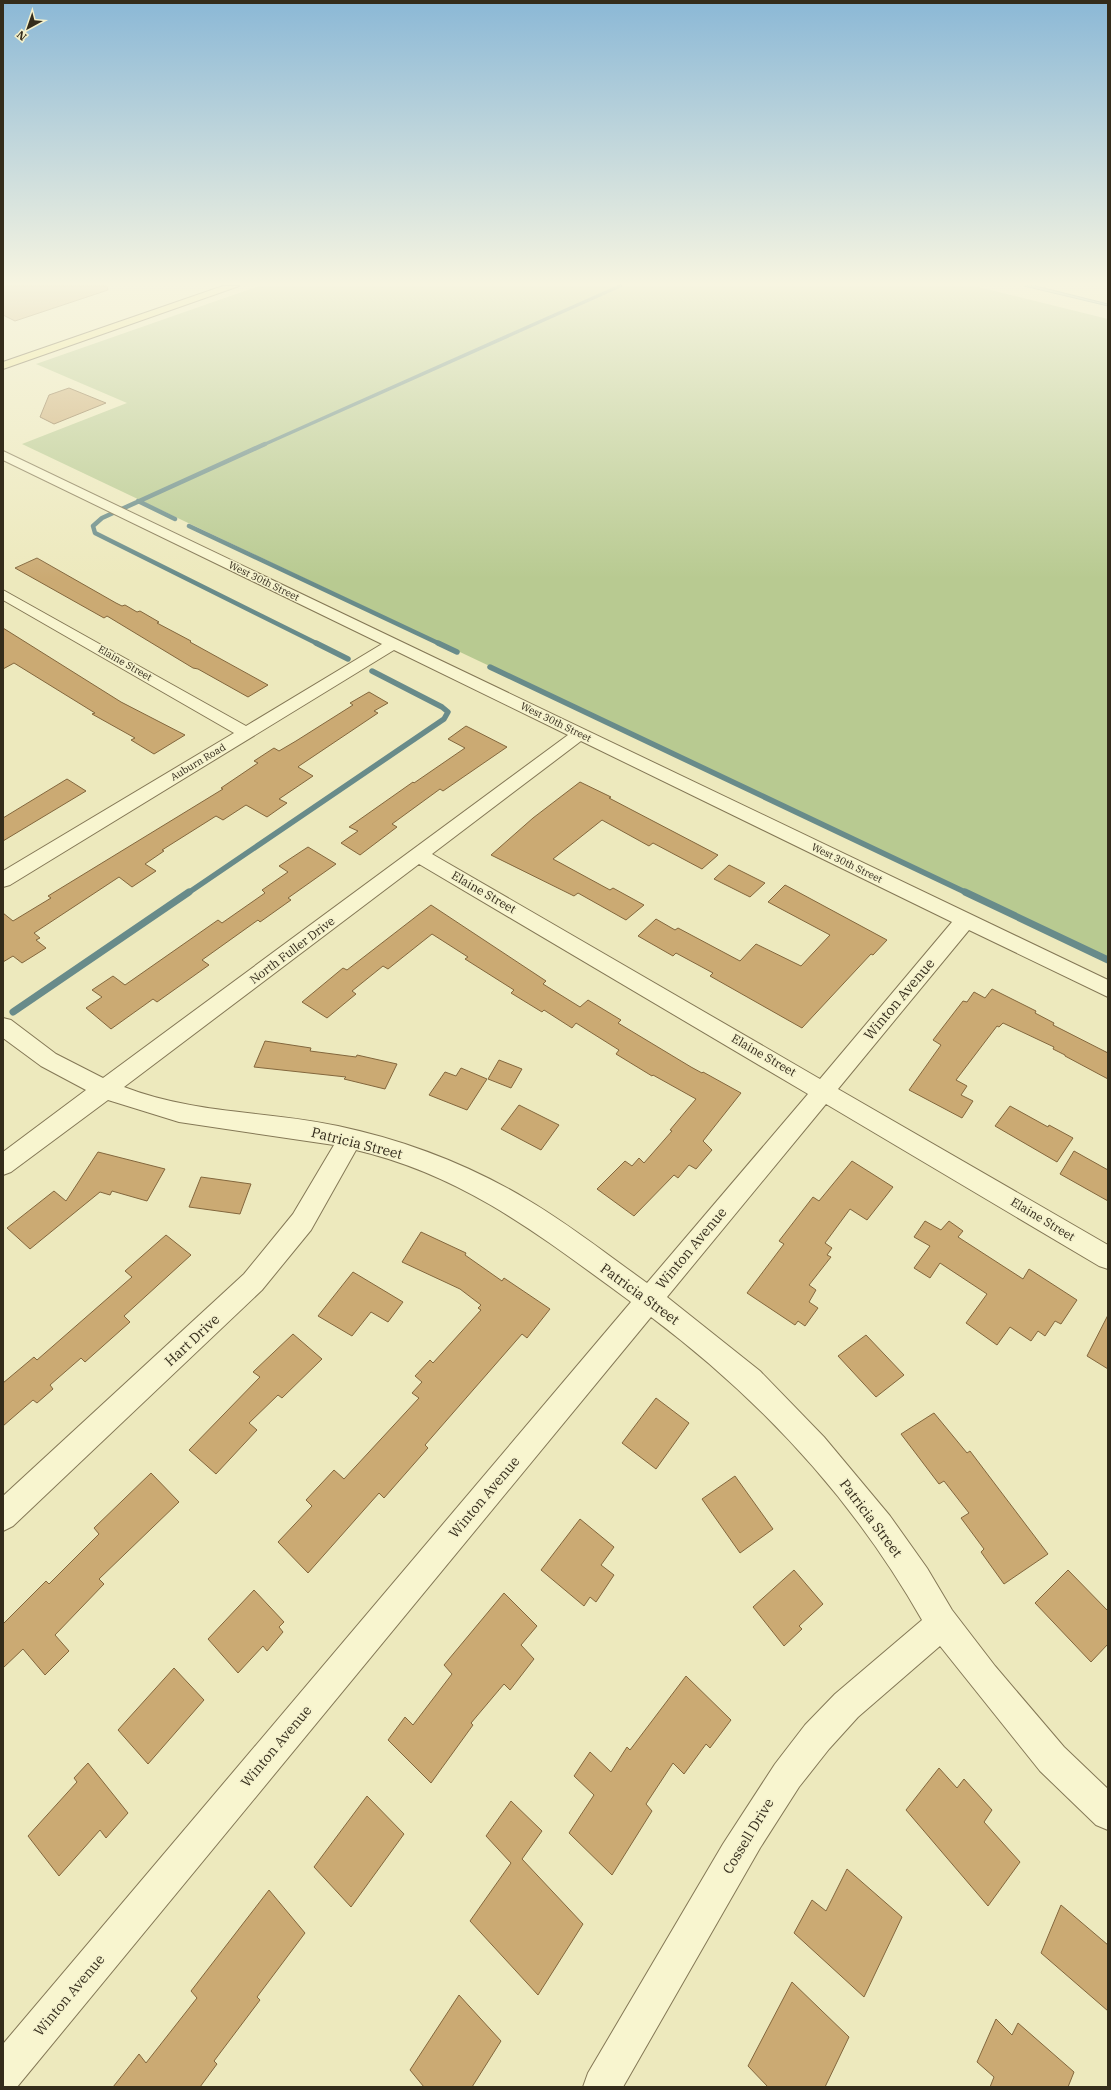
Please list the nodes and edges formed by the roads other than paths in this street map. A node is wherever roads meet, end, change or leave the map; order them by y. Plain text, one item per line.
1 (3, 455) edge
2 (3, 594) edge
3 (393, 644) junction
4 (246, 733) junction
5 (580, 734) junction
6 (419, 855) junction
7 (3, 880) edge
8 (965, 920) junction
9 (1108, 989) edge
10 (3, 1026) edge
11 (105, 1089) junction
12 (823, 1089) junction
13 (350, 1138) junction
14 (3, 1165) edge
15 (1108, 1258) edge
16 (649, 1299) junction
17 (3, 1516) edge
18 (942, 1623) junction
19 (1108, 1813) edge
20 (3, 2074) edge
21 (602, 2087) edge

1 - 3 street, West 30th Street
2 - 4 street, Elaine Street
3 - 4 street, Auburn Road
3 - 5 street, West 30th Street
4 - 7 street, Auburn Road
5 - 6 street, North Fuller Drive
5 - 8 street, West 30th Street
6 - 11 street, North Fuller Drive
6 - 12 street, Elaine Street
8 - 9 street, West 30th Street
8 - 12 street, Winton Avenue
10 - 11 street, Patricia Street
11 - 13 street, Patricia Street
11 - 14 street, North Fuller Drive
12 - 15 street, Elaine Street
12 - 16 street, Winton Avenue
13 - 16 street, Patricia Street
13 - 17 street, Hart Drive
16 - 18 street, Patricia Street
16 - 20 street, Winton Avenue
18 - 19 street, Patricia Street
18 - 21 street, Cossell Drive

